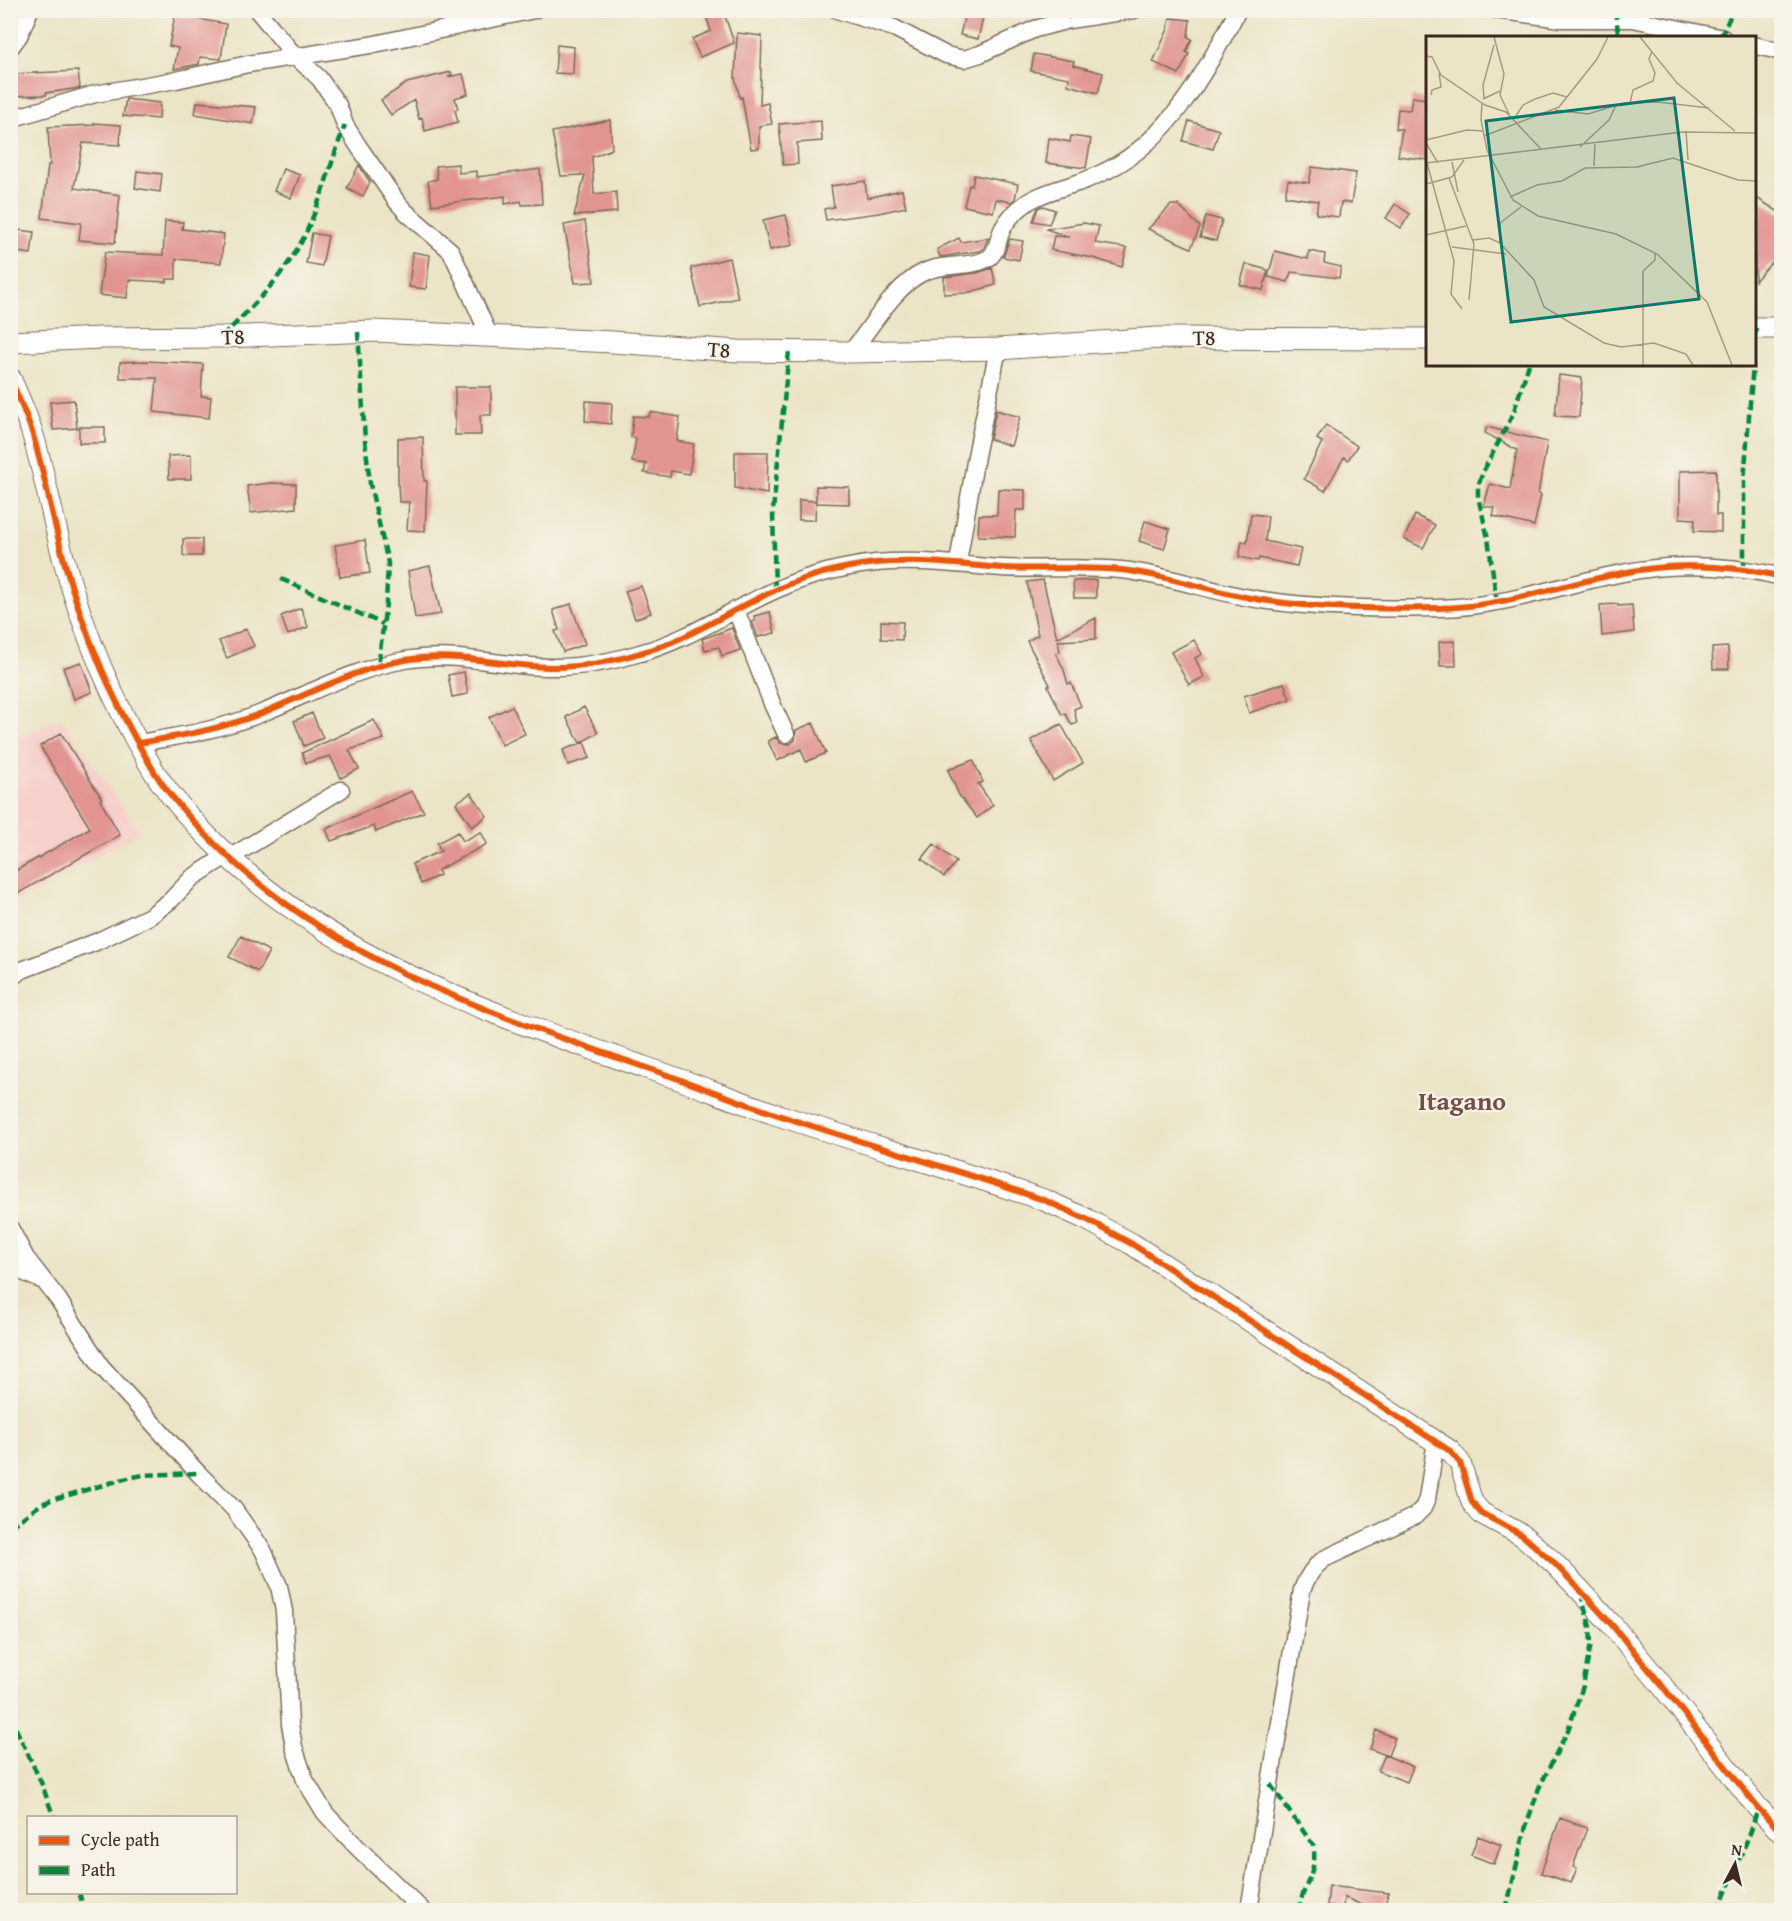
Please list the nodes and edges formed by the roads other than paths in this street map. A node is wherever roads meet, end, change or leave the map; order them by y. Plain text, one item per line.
1 (30, 10) edge
2 (534, 10) edge
3 (837, 10) edge
4 (1134, 10) edge
5 (1238, 10) edge
6 (1496, 10) edge
7 (265, 14) edge
8 (1714, 36) edge
9 (1756, 45) edge
10 (10, 48) edge
11 (1782, 52) edge
12 (295, 56) junction
13 (10, 119) edge
14 (1756, 328) edge
15 (1782, 328) edge
16 (490, 337) junction
17 (1426, 339) edge
18 (10, 342) edge
19 (998, 349) junction
20 (851, 352) junction
21 (10, 378) edge
22 (958, 563) junction
23 (1782, 577) edge
24 (736, 610) junction
25 (786, 734) dead end
26 (139, 743) junction
27 (341, 790) dead end
28 (227, 857) junction
29 (10, 978) edge
30 (10, 1228) edge
31 (10, 1266) edge
32 (47, 1284) junction
33 (1436, 1441) junction
34 (1782, 1833) edge
35 (422, 1911) edge
36 (1250, 1911) edge

1 - 10 street
2 - 12 street
3 - 4 street
5 - 20 street
6 - 8 street
7 - 12 street
9 - 11 street
12 - 13 street
12 - 16 street
14 - 15 street
16 - 18 street, T8
16 - 20 street, T8
17 - 19 street, T8
19 - 20 street, T8
19 - 22 street
21 - 26 street
22 - 23 street
22 - 24 street
24 - 25 street
24 - 26 street
26 - 28 street
27 - 28 street
28 - 29 street
28 - 33 street
30 - 32 street
31 - 32 street
32 - 35 street
33 - 34 street
33 - 36 street

